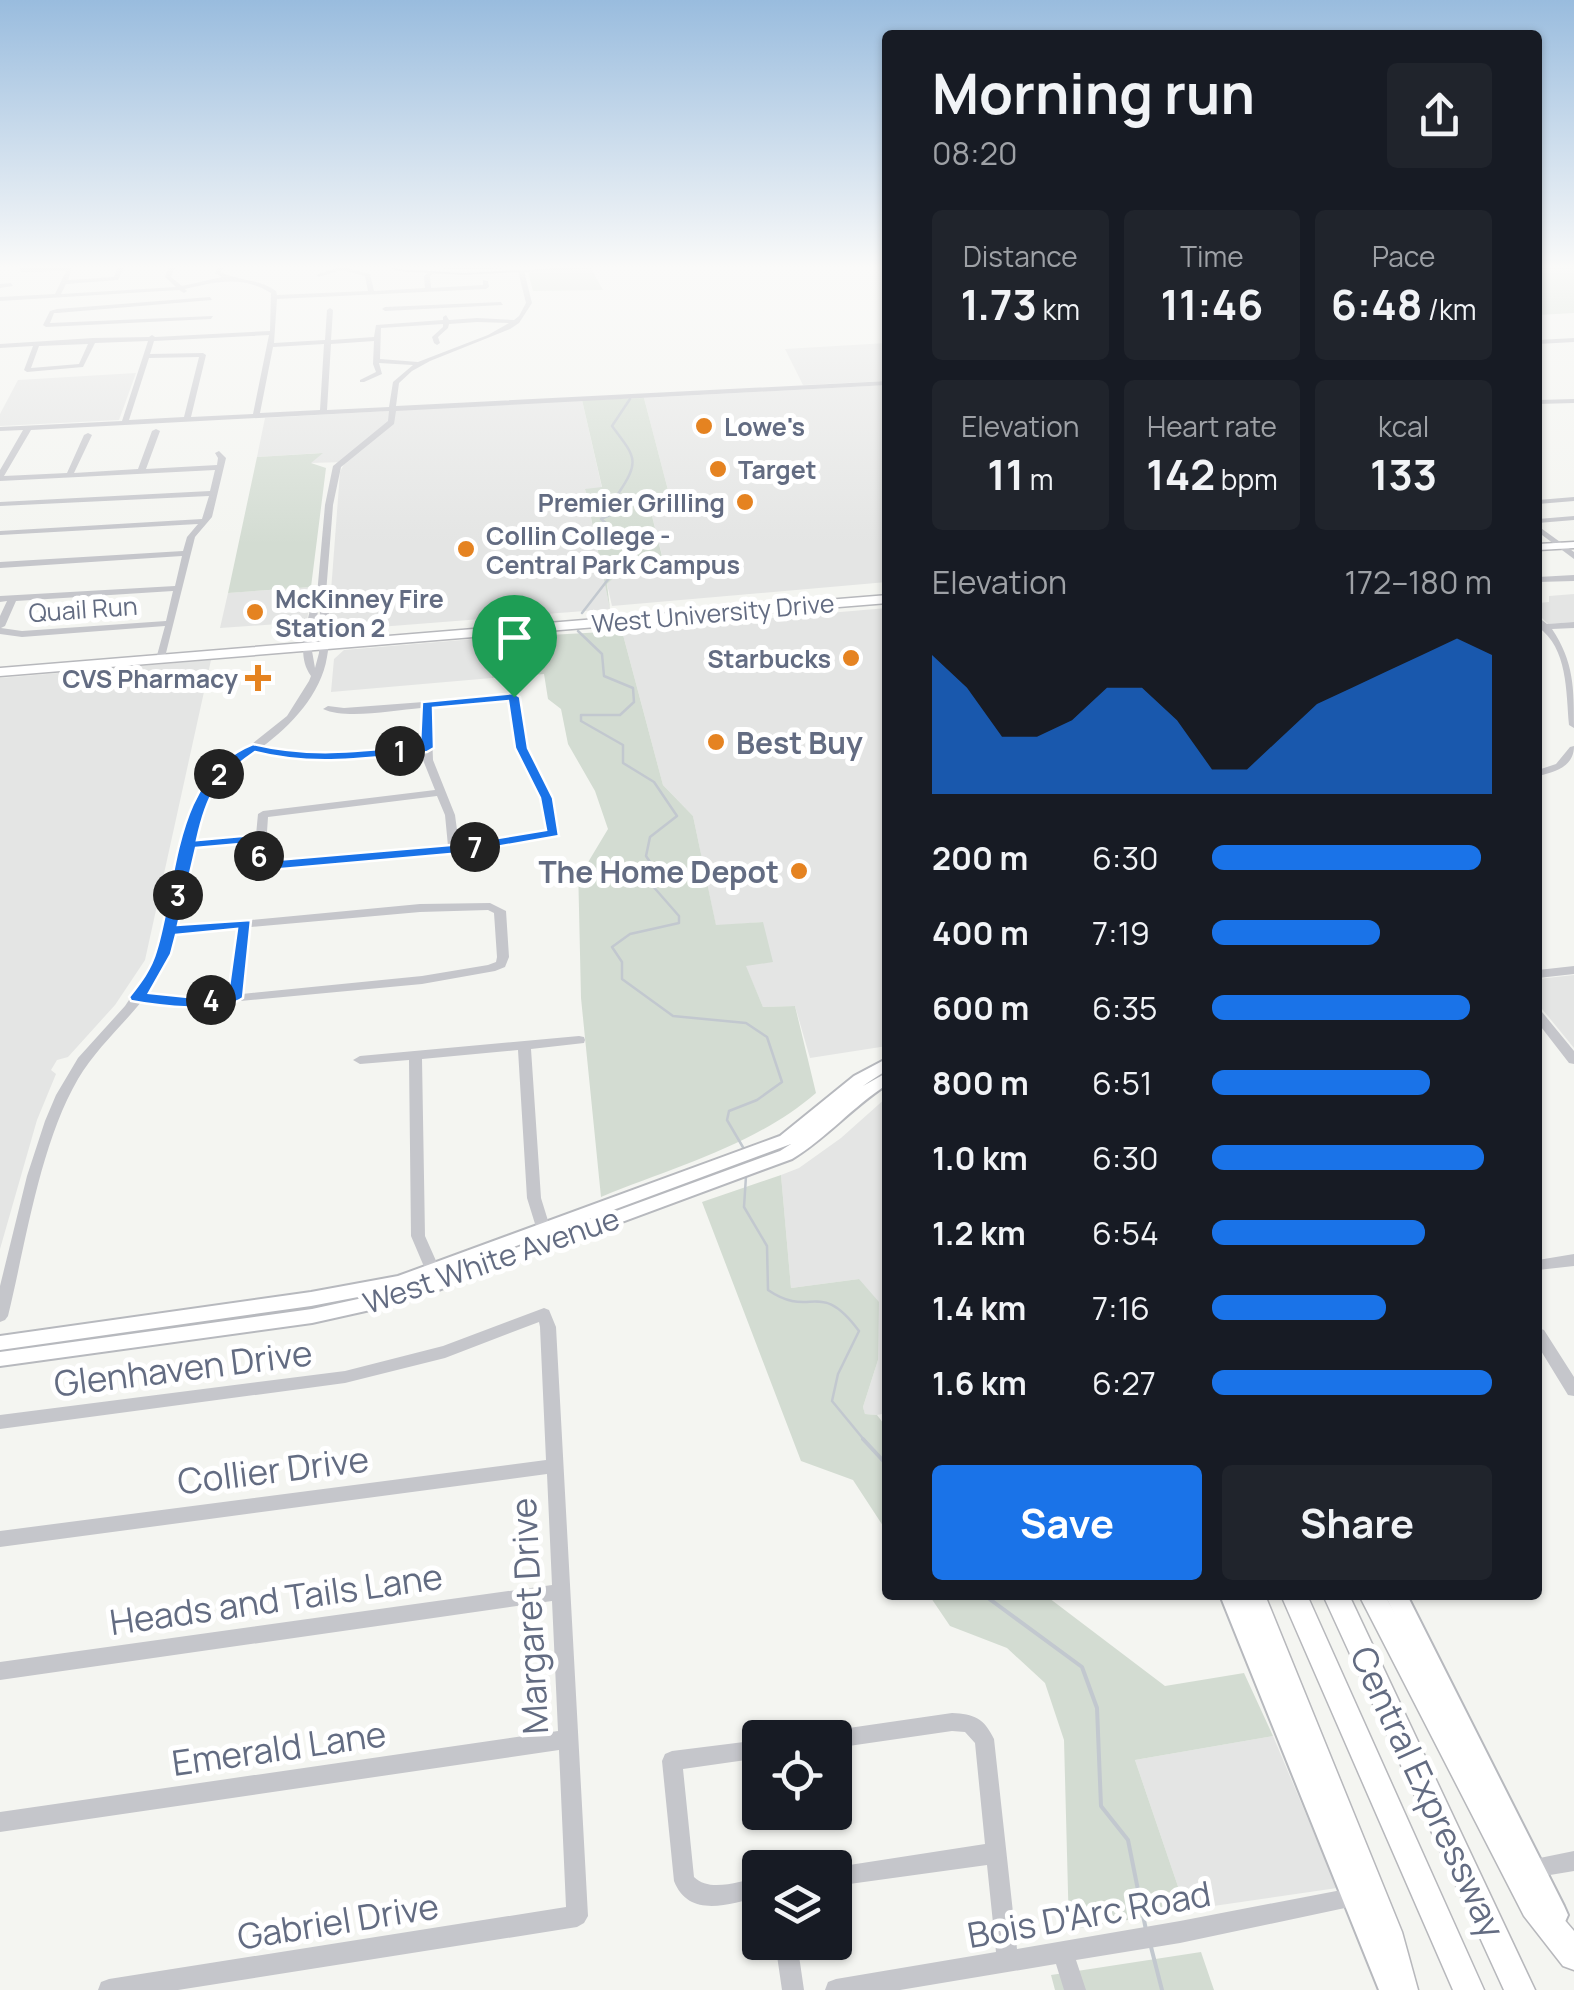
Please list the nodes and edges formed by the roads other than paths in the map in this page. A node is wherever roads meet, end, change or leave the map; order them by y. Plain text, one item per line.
1 (31, 360) edge
2 (85, 360) edge
3 (146, 360) edge
4 (201, 360) edge
5 (267, 360) edge
6 (327, 360) edge
7 (424, 360) edge
8 (377, 362) joint
9 (415, 363) junction
10 (362, 381) dead end
11 (882, 383) edge
12 (1574, 401) edge
13 (1542, 402) edge
14 (394, 408) junction
15 (324, 412) junction
16 (260, 416) junction
17 (188, 419) junction
18 (126, 422) junction
19 (28, 428) junction
20 (0, 429) edge
21 (156, 432) dead end
22 (88, 435) dead end
23 (219, 453) dead end
24 (220, 467) junction
25 (141, 472) junction
26 (69, 476) junction
27 (0, 478) edge
28 (214, 492) junction
29 (1574, 499) edge
30 (1542, 502) edge
31 (0, 504) edge
32 (1574, 518) edge
33 (206, 521) junction
34 (1542, 523) edge
35 (1542, 527) edge
36 (0, 533) edge
37 (1542, 550) edge
38 (1570, 550) edge
39 (187, 554) junction
40 (0, 565) edge
41 (1574, 578) edge
42 (1542, 580) edge
43 (179, 588) junction
44 (882, 596) edge
45 (13, 598) junction
46 (0, 599) edge
47 (170, 623) junction
48 (1542, 625) edge
49 (1574, 625) edge
50 (1542, 627) edge
51 (0, 629) edge
52 (315, 642) junction
53 (161, 655) junction
54 (0, 669) edge
55 (426, 704) junction
56 (328, 708) dead end
57 (1574, 725) edge
58 (253, 748) junction
59 (427, 748) junction
60 (1574, 749) edge
61 (1542, 772) edge
62 (442, 792) junction
63 (260, 838) junction
64 (190, 845) junction
65 (454, 849) junction
66 (246, 924) junction
67 (170, 930) junction
68 (1574, 970) edge
69 (1542, 974) edge
70 (137, 997) junction
71 (235, 998) junction
72 (1542, 1021) edge
73 (578, 1040) dead end
74 (524, 1045) junction
75 (415, 1055) junction
76 (360, 1060) dead end
77 (1574, 1060) edge
78 (882, 1073) edge
79 (546, 1237) junction
80 (1574, 1260) edge
81 (1542, 1265) edge
82 (433, 1272) junction
83 (544, 1314) joint
84 (0, 1316) edge
85 (1542, 1340) edge
86 (0, 1343) edge
87 (0, 1359) edge
88 (1574, 1390) edge
89 (0, 1422) edge
90 (554, 1466) junction
91 (0, 1539) edge
92 (561, 1592) junction
93 (1233, 1600) edge
94 (1254, 1600) edge
95 (1296, 1600) edge
96 (1338, 1600) edge
97 (1375, 1600) edge
98 (1398, 1600) edge
99 (0, 1671) edge
100 (852, 1737) edge
101 (568, 1739) junction
102 (742, 1751) edge
103 (0, 1822) edge
104 (996, 1853) junction
105 (1574, 1860) edge
106 (1532, 1868) junction
107 (852, 1874) edge
108 (742, 1890) edge
109 (1352, 1898) junction
110 (577, 1916) joint
111 (1063, 1952) junction
112 (1574, 1954) edge
113 (788, 1960) edge
114 (1008, 1961) junction
115 (865, 1987) edge
116 (109, 1990) edge
117 (792, 1990) edge
118 (836, 1990) edge
119 (1075, 1990) edge
120 (1392, 1990) edge
121 (1403, 1990) edge
122 (1469, 1990) edge
123 (1520, 1990) edge

1 - 2 street
3 - 18 street
4 - 17 street
5 - 16 street
6 - 15 street
7 - 9 street
8 - 9 street
8 - 10 street
9 - 14 street
11 - 14 street
12 - 13 street
14 - 15 street
14 - 52 street
15 - 16 street
16 - 17 street
17 - 18 street
18 - 19 street
19 - 20 street
19 - 27 street
21 - 25 street
22 - 26 street
23 - 24 street
24 - 25 street
24 - 28 street
25 - 26 street
26 - 27 street
28 - 31 street
28 - 33 street
29 - 30 street
32 - 34 street
33 - 36 street
33 - 39 street
35 - 38 street
37 - 38 highway
39 - 40 street
39 - 43 street
41 - 42 street
43 - 45 street
43 - 47 street
44 - 52 highway, West University Drive
45 - 46 street
45 - 51 street, Quail Run
47 - 51 street, Quail Run
47 - 53 street
48 - 49 street
50 - 57 street
52 - 53 highway, West University Drive
52 - 58 street
53 - 54 highway, West University Drive
55 - 56 street
55 - 59 street
55 - 65 street
58 - 59 street
58 - 64 street
59 - 62 street
60 - 61 street
62 - 63 street
62 - 65 street
63 - 64 street
63 - 65 street
64 - 67 street
66 - 67 street
66 - 71 street
66 - 71 street
67 - 70 street
68 - 69 street
70 - 71 street
70 - 84 street
72 - 77 street
73 - 74 street
74 - 75 street
74 - 79 street
75 - 76 street
75 - 82 street
78 - 79 main road, West White Avenue
79 - 82 main road, West White Avenue
79 - 87 main road, West White Avenue
80 - 81 street
82 - 86 main road, West White Avenue
83 - 89 street, Glenhaven Drive
83 - 90 street, Margaret Drive
85 - 88 street
90 - 91 street, Collier Drive
90 - 92 street, Margaret Drive
92 - 99 street, Heads and Tails Lane
92 - 101 street, Margaret Drive
93 - 109 main road
94 - 121 highway
95 - 122 highway, Central Expressway
96 - 123 highway, Central Expressway
97 - 112 highway
98 - 106 main road
100 - 104 street
101 - 103 street, Emerald Lane
101 - 110 street, Margaret Drive
102 - 108 street
104 - 107 street
104 - 114 street
105 - 106 street
106 - 112 main road
109 - 111 street, Bois D'Arc Road
109 - 120 main road
110 - 116 street, Gabriel Drive
111 - 114 street, Bois D'Arc Road
111 - 119 street
113 - 117 street
114 - 115 street, Bois D'Arc Road
115 - 118 street, Bois D'Arc Road

